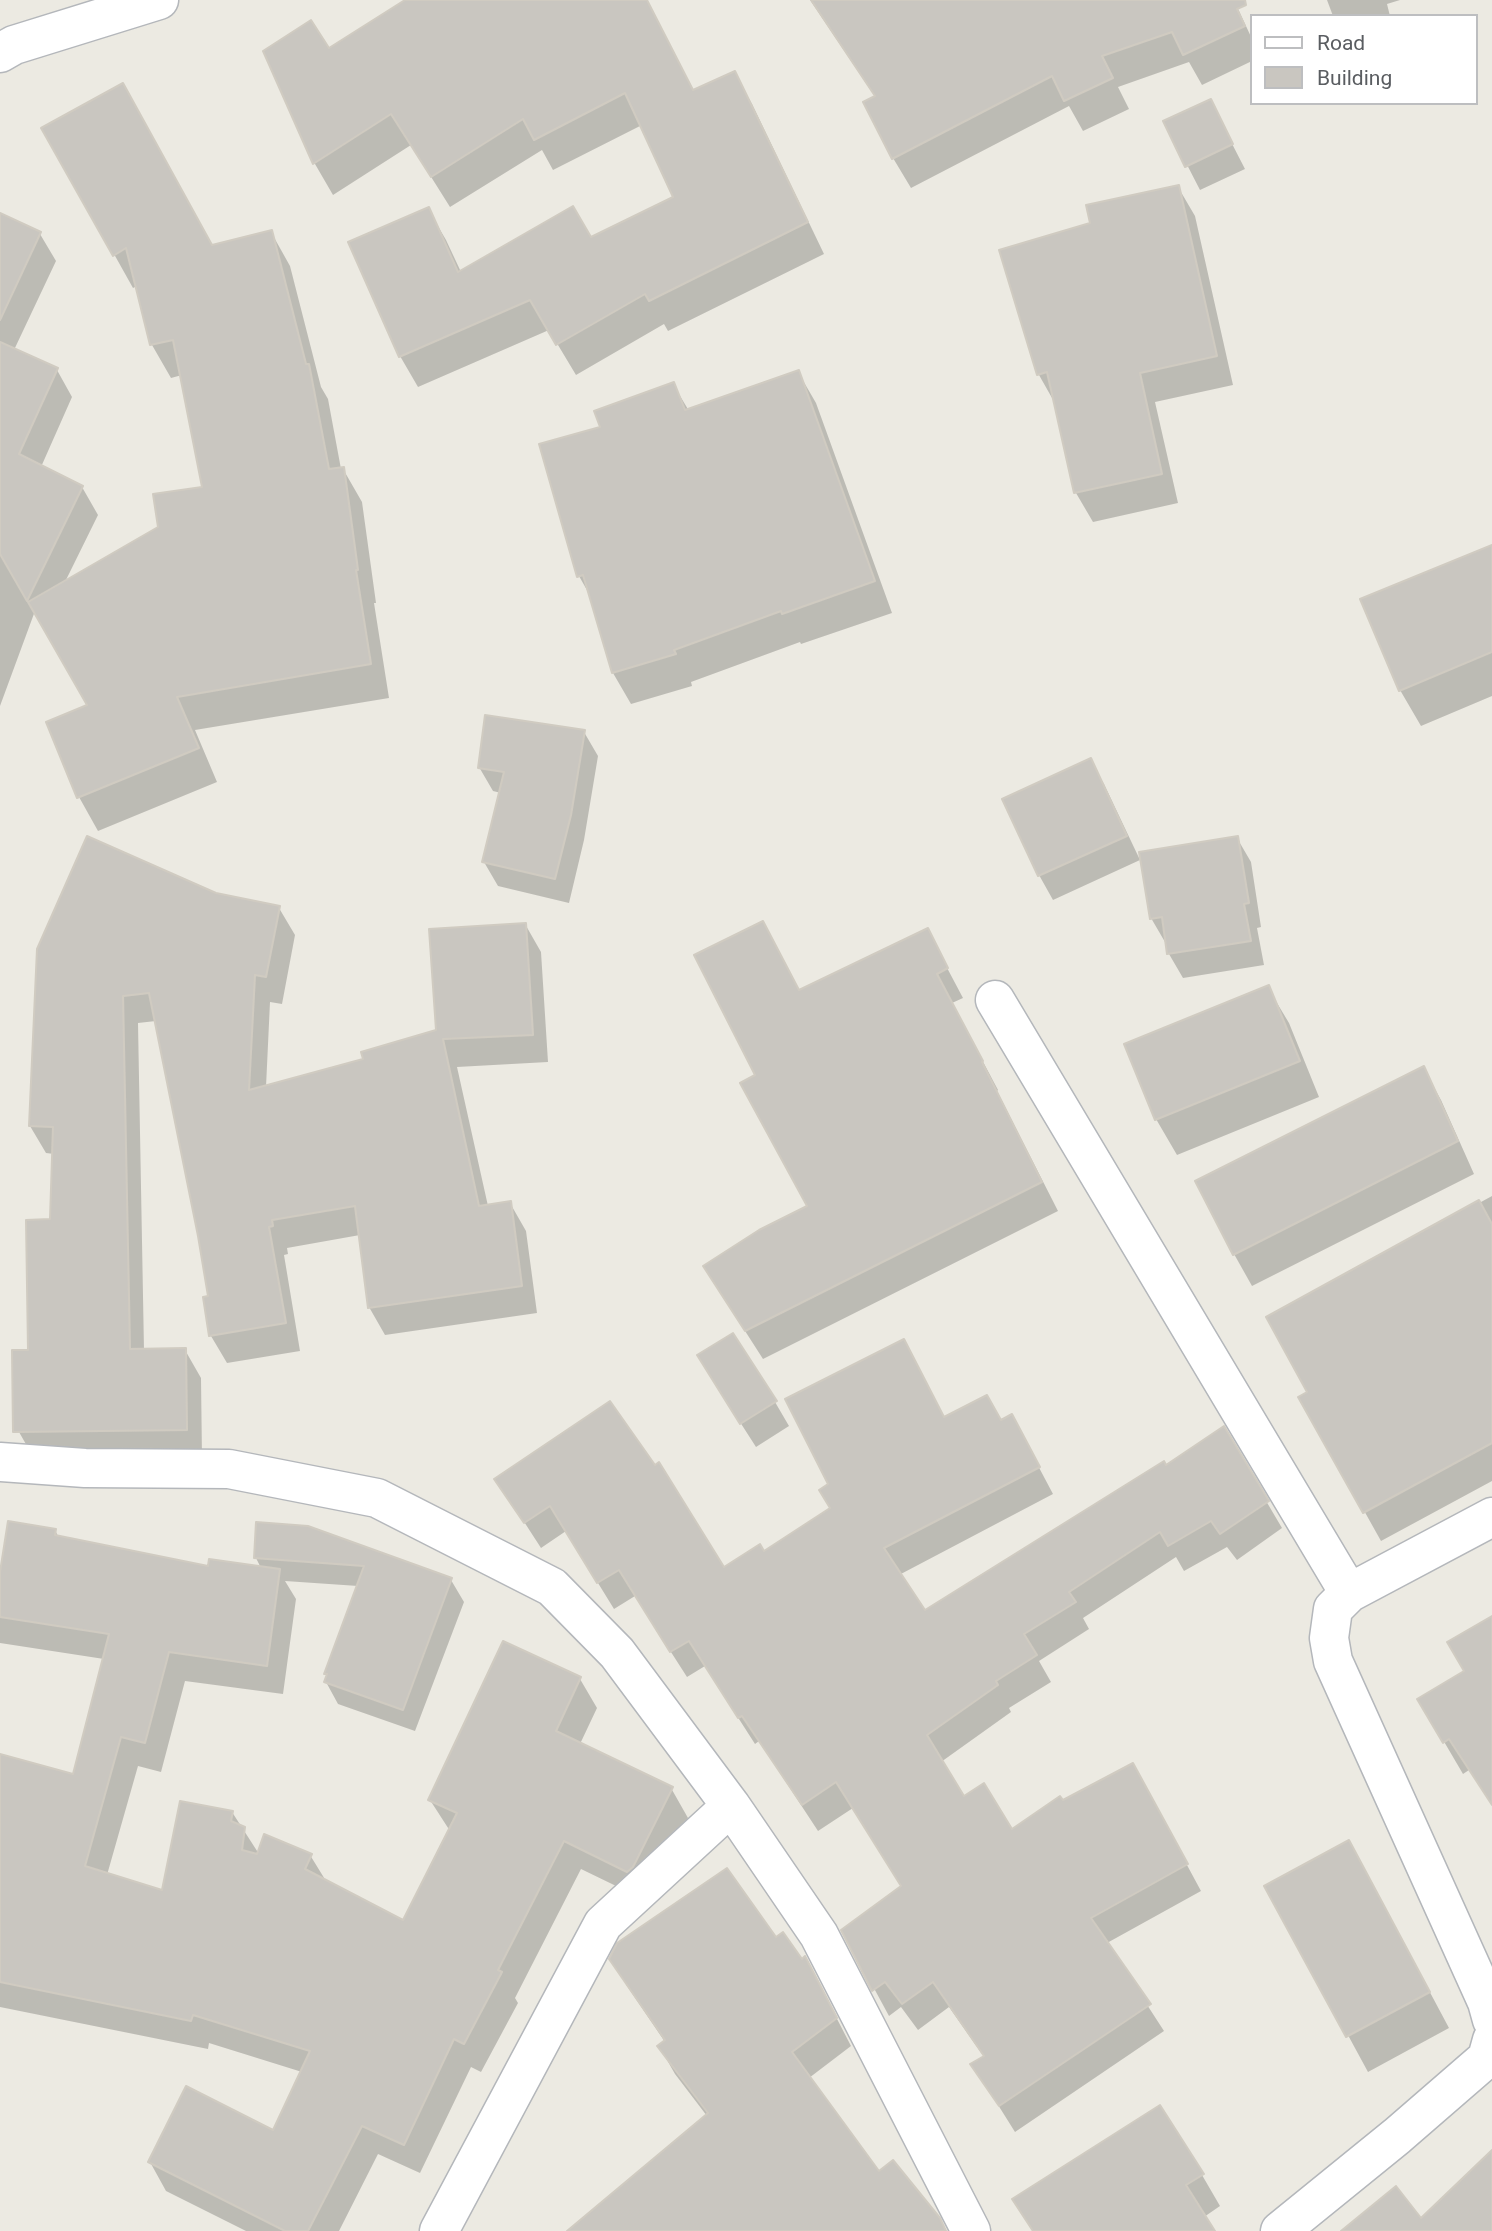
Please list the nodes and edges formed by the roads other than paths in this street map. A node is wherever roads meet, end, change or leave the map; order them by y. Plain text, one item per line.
1 (159, 0) edge
2 (0, 53) edge
3 (995, 1000) dead end
4 (0, 1462) edge
5 (1492, 1517) edge
6 (1349, 1592) junction
7 (731, 1806) junction
8 (1492, 2020) edge
9 (1492, 2040) edge
10 (439, 2231) edge
11 (971, 2231) edge
12 (1280, 2231) edge

1 - 2 street
3 - 6 street
4 - 7 street
5 - 6 street
6 - 8 street
7 - 10 street
7 - 11 street
9 - 12 street

